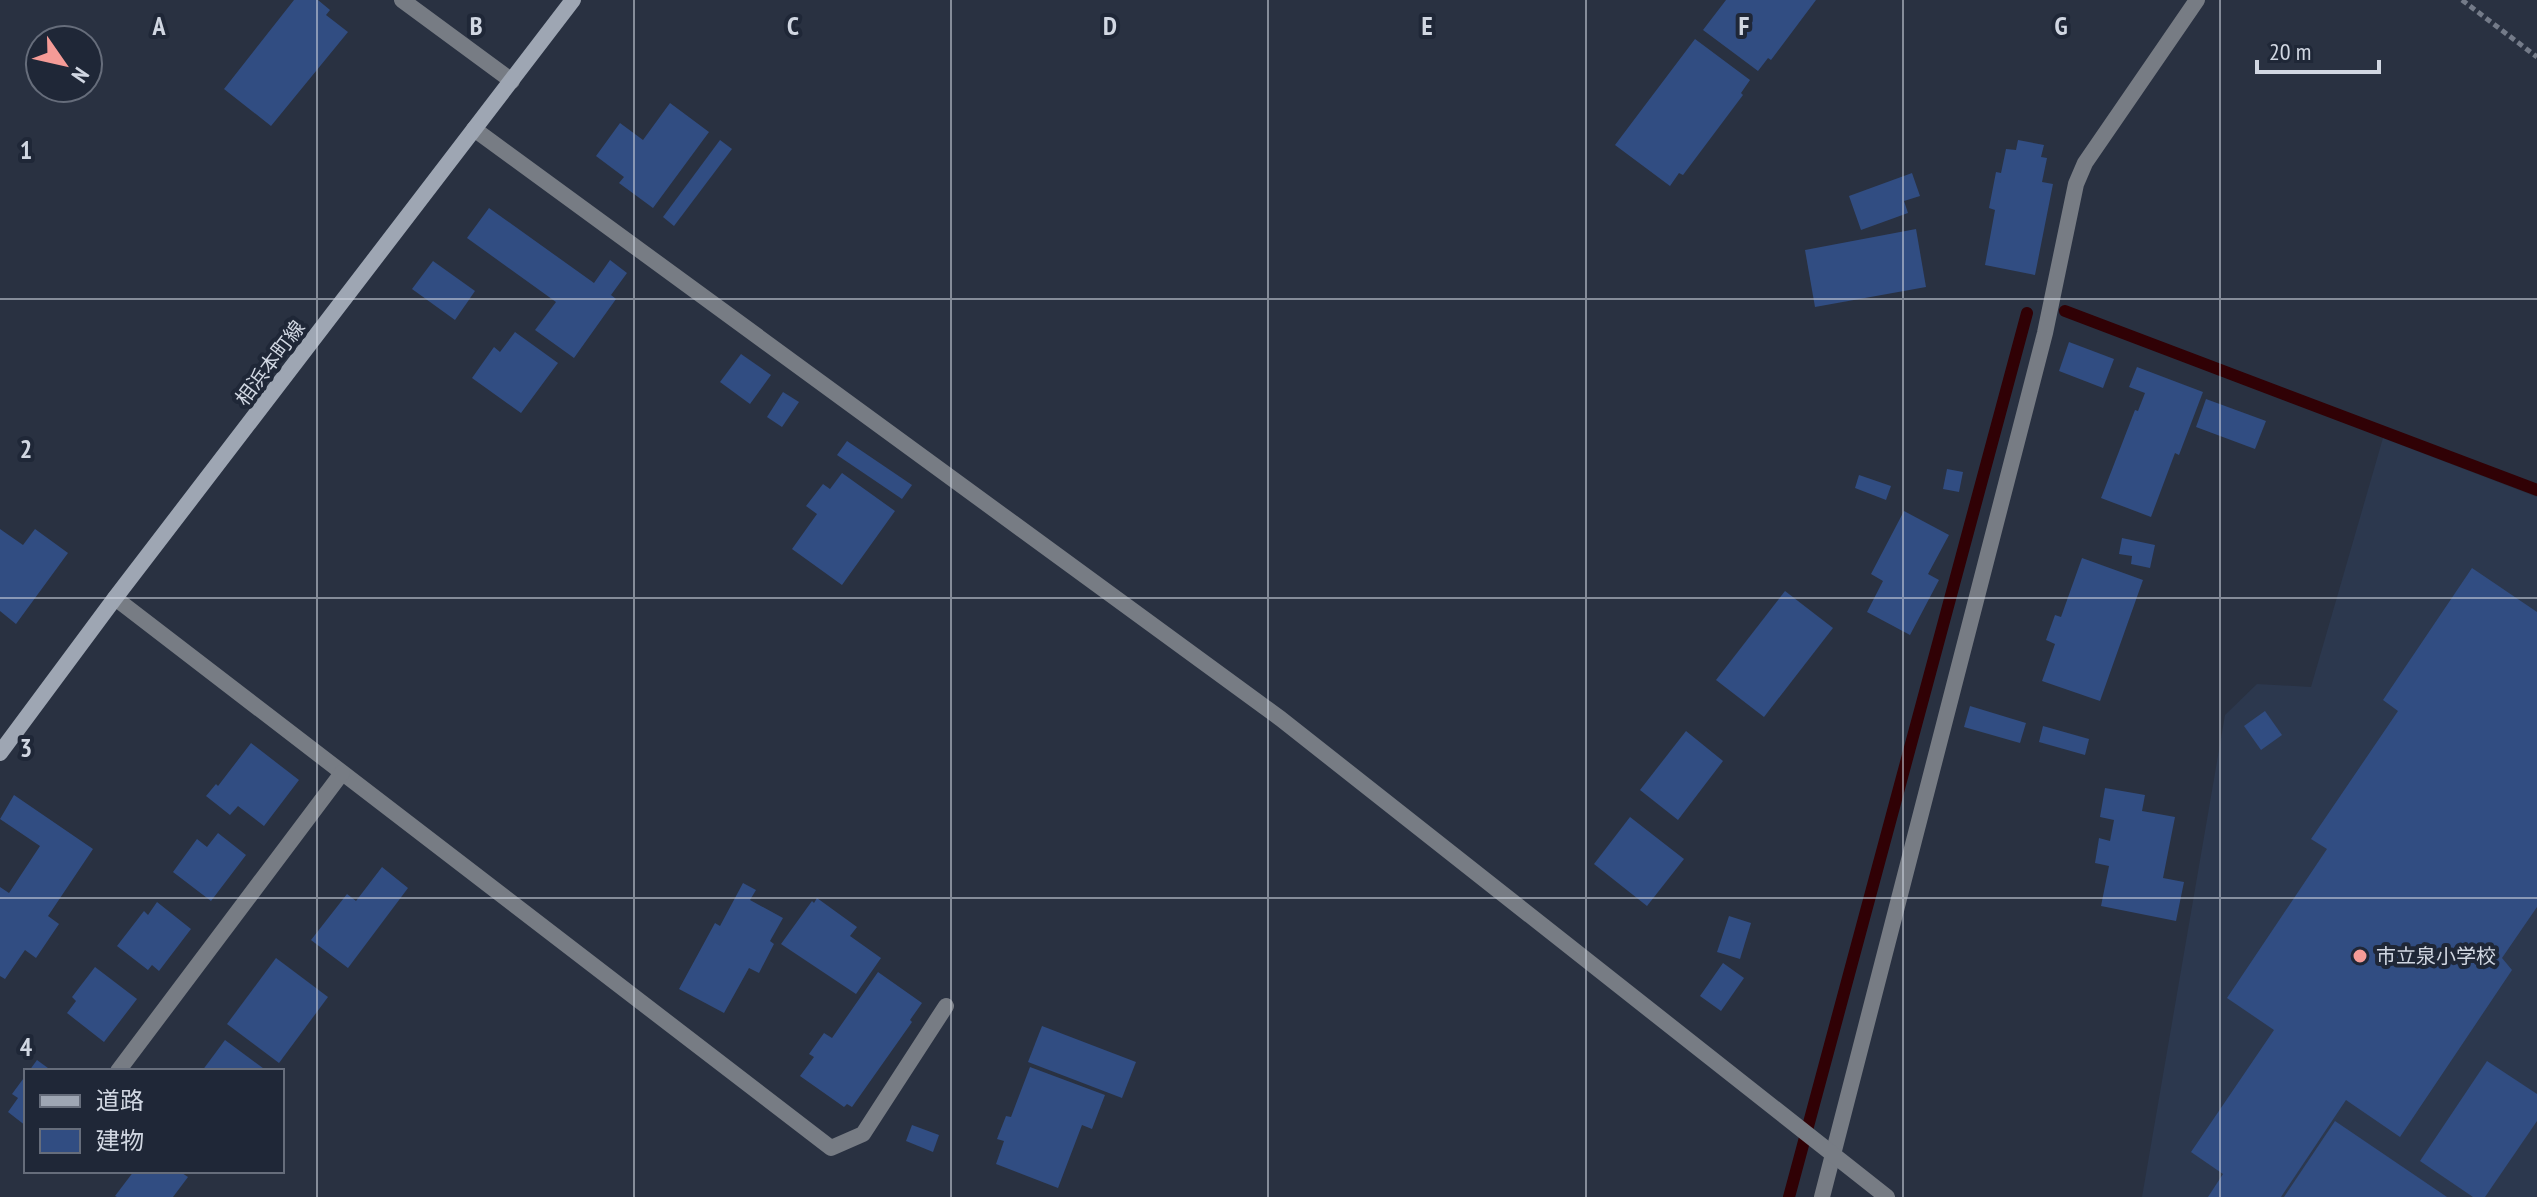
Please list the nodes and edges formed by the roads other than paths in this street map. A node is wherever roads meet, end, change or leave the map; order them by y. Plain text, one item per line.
1 (402, 0) edge
2 (573, 0) edge
3 (2197, 0) edge
4 (512, 81) junction
5 (474, 129) junction
6 (115, 598) junction
7 (0, 753) edge
8 (342, 773) junction
9 (946, 1006) dead end
10 (120, 1069) edge
11 (1833, 1154) junction
12 (1822, 1197) edge
13 (1887, 1197) edge

1 - 4 street
2 - 4 main road, 相浜本町線
3 - 11 street
4 - 5 main road, 相浜本町線
5 - 6 main road, 相浜本町線
5 - 11 street
6 - 7 main road, 相浜本町線
6 - 8 street
8 - 9 street
8 - 10 street
11 - 12 street
11 - 13 street

